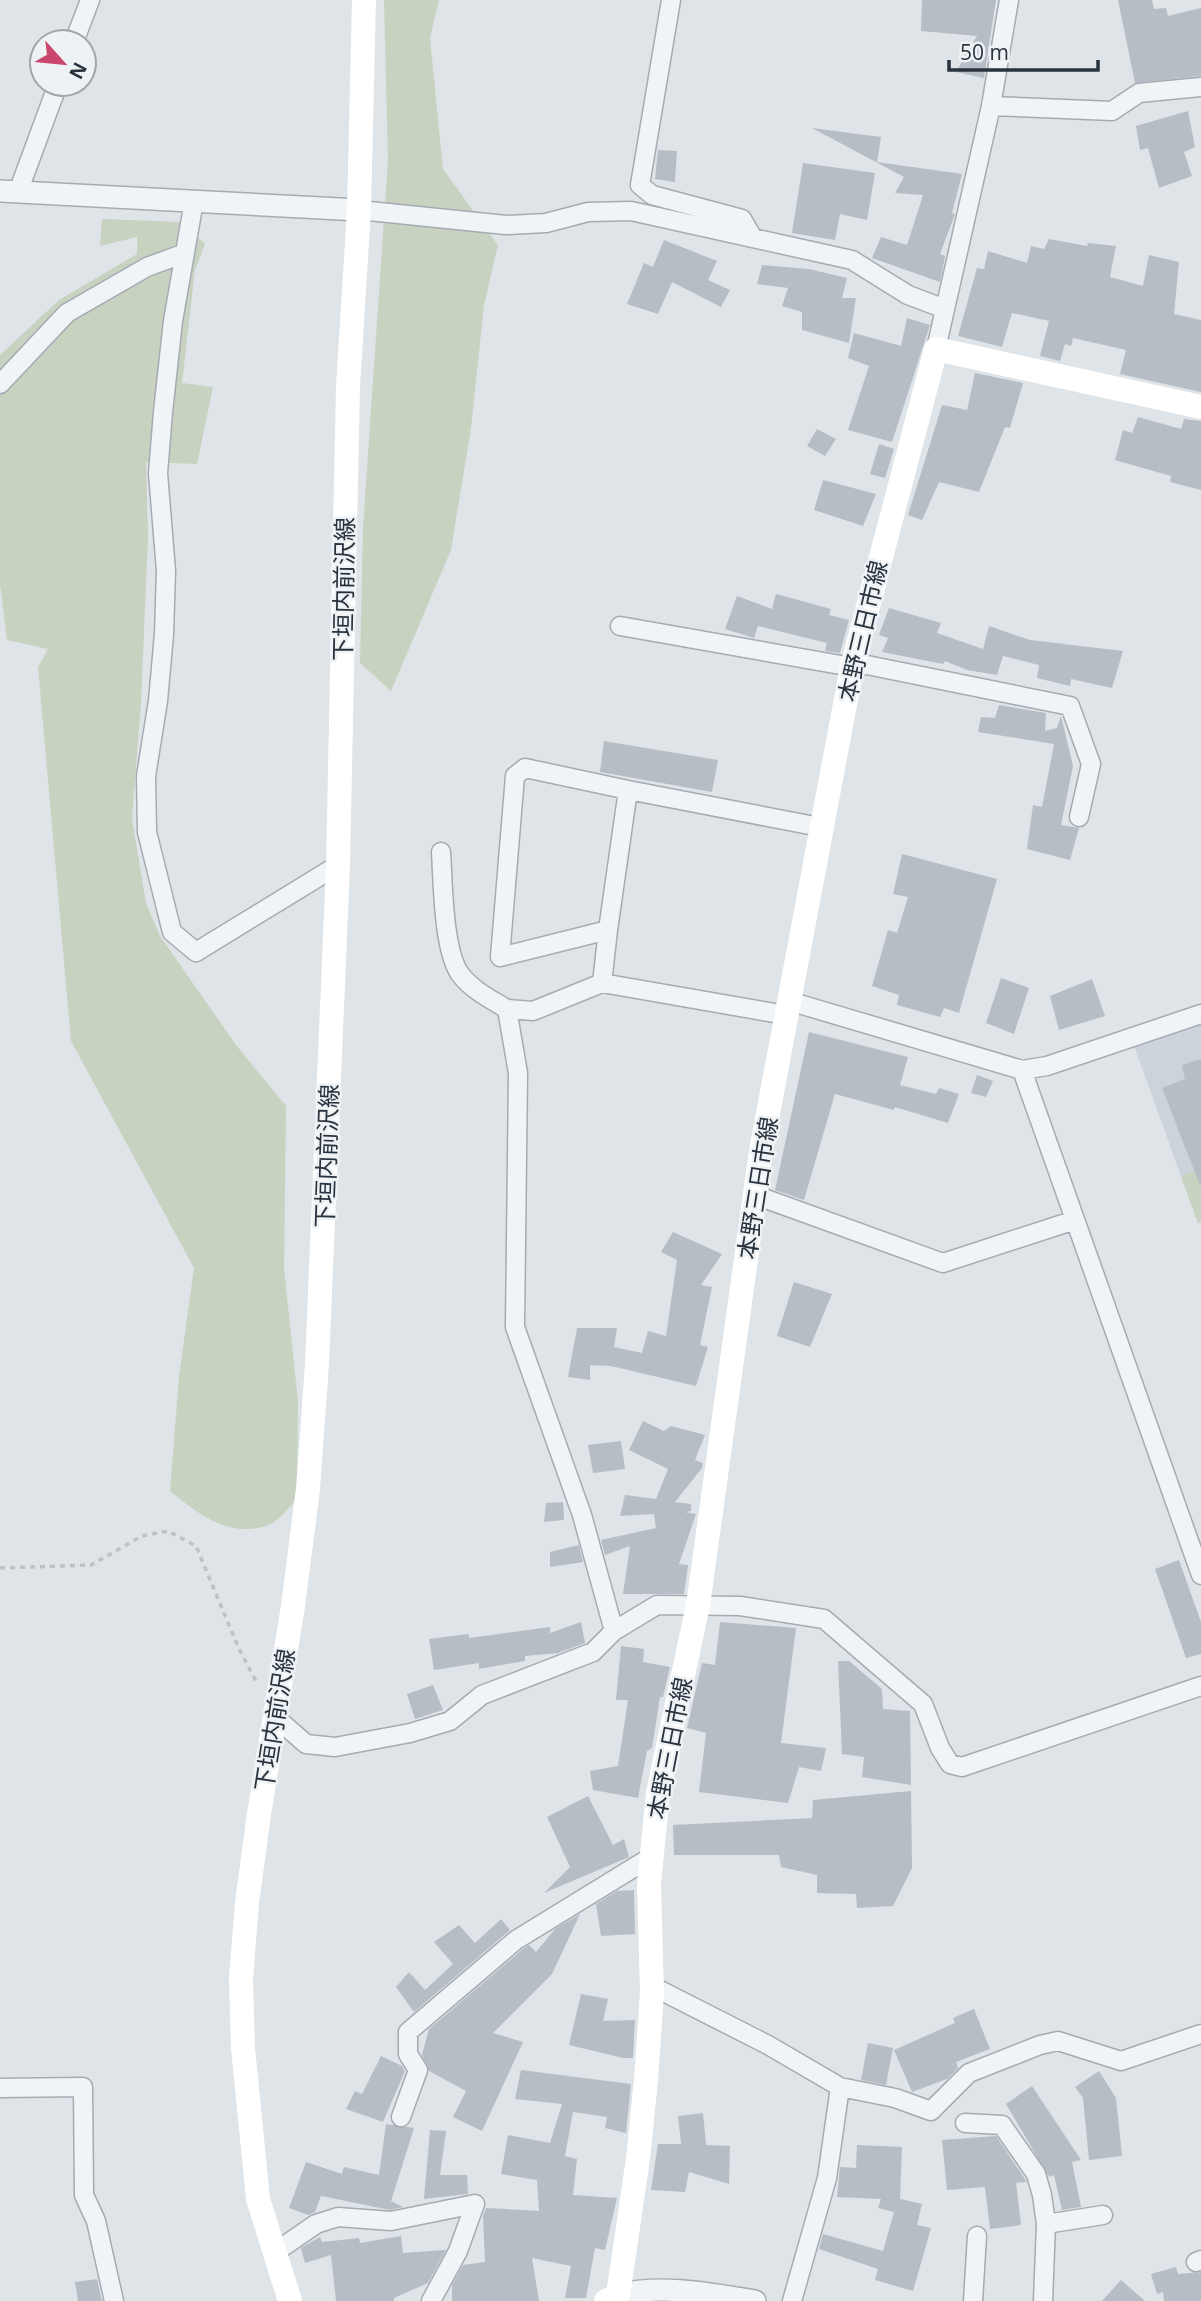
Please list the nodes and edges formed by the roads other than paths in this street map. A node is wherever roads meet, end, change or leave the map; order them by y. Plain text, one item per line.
1 (90, 0) edge
2 (365, 0) edge
3 (671, 0) edge
4 (1009, 0) edge
5 (79, 28) edge
6 (1201, 87) edge
7 (52, 98) edge
8 (992, 106) junction
9 (9, 191) edge
10 (194, 201) junction
11 (359, 210) junction
12 (753, 238) junction
13 (185, 253) junction
14 (945, 309) junction
15 (936, 349) junction
16 (0, 384) edge
17 (1201, 407) edge
18 (620, 626) dead end
19 (852, 667) junction
20 (628, 790) junction
21 (1079, 817) dead end
22 (820, 827) junction
23 (441, 852) dead end
24 (338, 865) junction
25 (608, 930) junction
26 (602, 984) junction
27 (788, 1008) junction
28 (507, 1009) junction
29 (1201, 1014) edge
30 (1023, 1070) junction
31 (755, 1195) junction
32 (1075, 1220) junction
33 (1201, 1575) edge
34 (698, 1605) junction
35 (614, 1631) junction
36 (1201, 1686) edge
37 (274, 1716) junction
38 (651, 1857) junction
39 (652, 1986) junction
40 (1201, 2034) edge
41 (840, 2087) junction
42 (0, 2088) edge
43 (401, 2117) dead end
44 (965, 2123) dead end
45 (1103, 2215) dead end
46 (1046, 2224) junction
47 (977, 2236) dead end
48 (274, 2253) junction
49 (614, 2299) edge
50 (114, 2301) edge
51 (290, 2301) edge
52 (431, 2301) edge
53 (755, 2301) edge
54 (792, 2301) edge
55 (973, 2301) edge
56 (1043, 2301) edge

1 - 5 street
2 - 11 main road, 下垣内前沢線
3 - 12 street
4 - 8 street
6 - 8 street
7 - 9 street
8 - 14 street
9 - 10 street
10 - 11 street
10 - 13 street
11 - 12 street
11 - 24 main road, 下垣内前沢線
12 - 14 street
13 - 16 street
13 - 24 street
14 - 15 street
15 - 17 main road
15 - 19 main road, 本野三日市線
18 - 19 street
19 - 21 street
19 - 22 main road, 本野三日市線
20 - 22 street
20 - 25 street
20 - 25 street
22 - 27 main road, 本野三日市線
23 - 28 street
24 - 37 main road, 下垣内前沢線
25 - 26 street
26 - 27 street
26 - 28 street
27 - 30 street
27 - 31 main road, 本野三日市線
28 - 35 street
29 - 30 street
30 - 32 street
31 - 32 street
31 - 34 main road, 本野三日市線
32 - 33 street
34 - 35 street
34 - 36 street
34 - 38 main road, 本野三日市線
35 - 37 street
37 - 48 main road, 下垣内前沢線
38 - 39 main road, 本野三日市線
38 - 43 street
39 - 41 street
39 - 49 main road, 本野三日市線
40 - 41 street
41 - 54 street
42 - 50 street
44 - 46 street
45 - 46 street
46 - 56 street
47 - 55 street
48 - 51 main road, 下垣内前沢線
48 - 52 street
49 - 53 street

